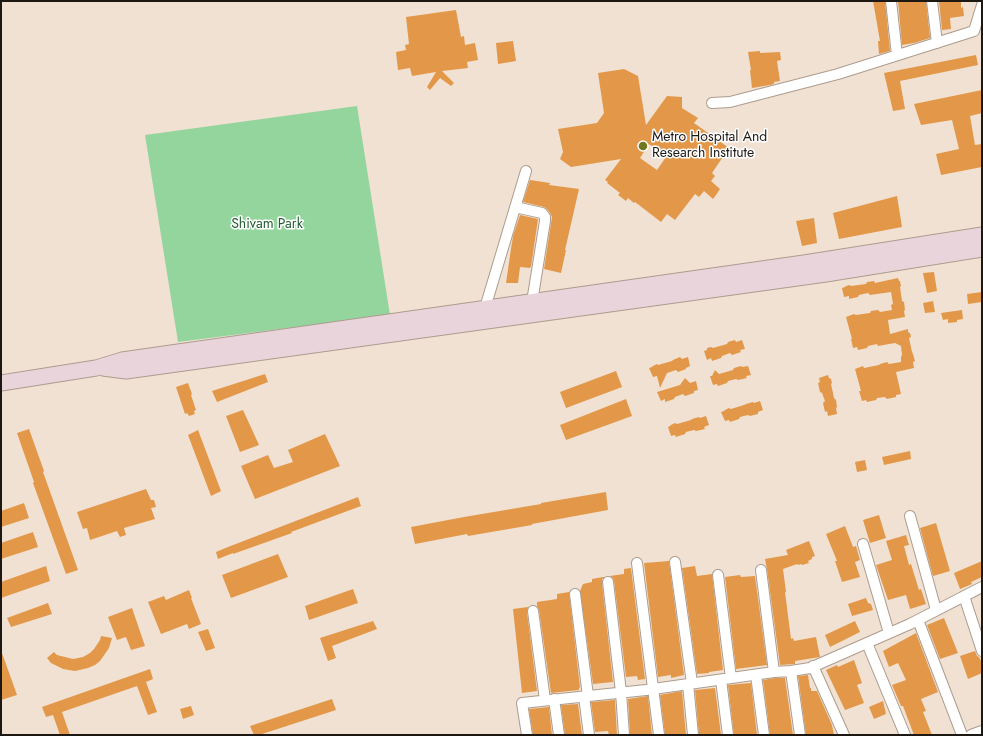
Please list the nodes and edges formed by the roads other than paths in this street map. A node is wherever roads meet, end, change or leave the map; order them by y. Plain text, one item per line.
1 (891, 1) edge
2 (932, 1) edge
3 (982, 5) edge
4 (937, 43) junction
5 (897, 55) junction
6 (712, 103) dead end
7 (526, 171) dead end
8 (515, 207) junction
9 (982, 235) edge
10 (982, 249) edge
11 (532, 302) junction
12 (485, 308) junction
13 (311, 339) junction
14 (1, 383) edge
15 (910, 516) dead end
16 (863, 544) dead end
17 (675, 562) dead end
18 (637, 563) dead end
19 (762, 570) dead end
20 (718, 575) dead end
21 (608, 582) dead end
22 (982, 587) edge
23 (575, 594) dead end
24 (964, 596) junction
25 (936, 610) junction
26 (533, 611) dead end
27 (918, 620) junction
28 (889, 633) junction
29 (867, 643) junction
30 (982, 651) edge
31 (813, 666) junction
32 (791, 671) junction
33 (774, 672) junction
34 (756, 675) junction
35 (726, 679) junction
36 (690, 684) junction
37 (653, 689) junction
38 (621, 692) junction
39 (586, 696) junction
40 (550, 700) junction
41 (982, 731) edge
42 (527, 735) edge
43 (559, 735) edge
44 (589, 735) edge
45 (624, 735) edge
46 (659, 735) edge
47 (693, 735) edge
48 (728, 735) edge
49 (764, 735) edge
50 (800, 735) edge
51 (844, 735) edge
52 (904, 735) edge
53 (962, 735) edge
54 (972, 735) edge

1 - 5 street
2 - 4 street
3 - 4 street
4 - 5 street
5 - 6 street
7 - 8 street
8 - 11 street
8 - 12 street
9 - 11 street
10 - 13 street
11 - 12 street
12 - 13 street
13 - 14 street
15 - 25 street
16 - 28 street
17 - 36 street
18 - 37 street
19 - 33 street
20 - 35 street
21 - 38 street
22 - 24 street
23 - 39 street
24 - 25 street
24 - 30 street
25 - 27 street
26 - 40 street
27 - 28 street
27 - 53 street
28 - 29 street
29 - 31 street
29 - 52 street
31 - 32 street
31 - 51 street
32 - 33 street
32 - 50 street
33 - 34 street
34 - 35 street
34 - 49 street
35 - 36 street
35 - 48 street
36 - 37 street
36 - 47 street
37 - 38 street
37 - 46 street
38 - 39 street
38 - 45 street
39 - 40 street
39 - 44 street
40 - 42 street
40 - 43 street
41 - 54 street

